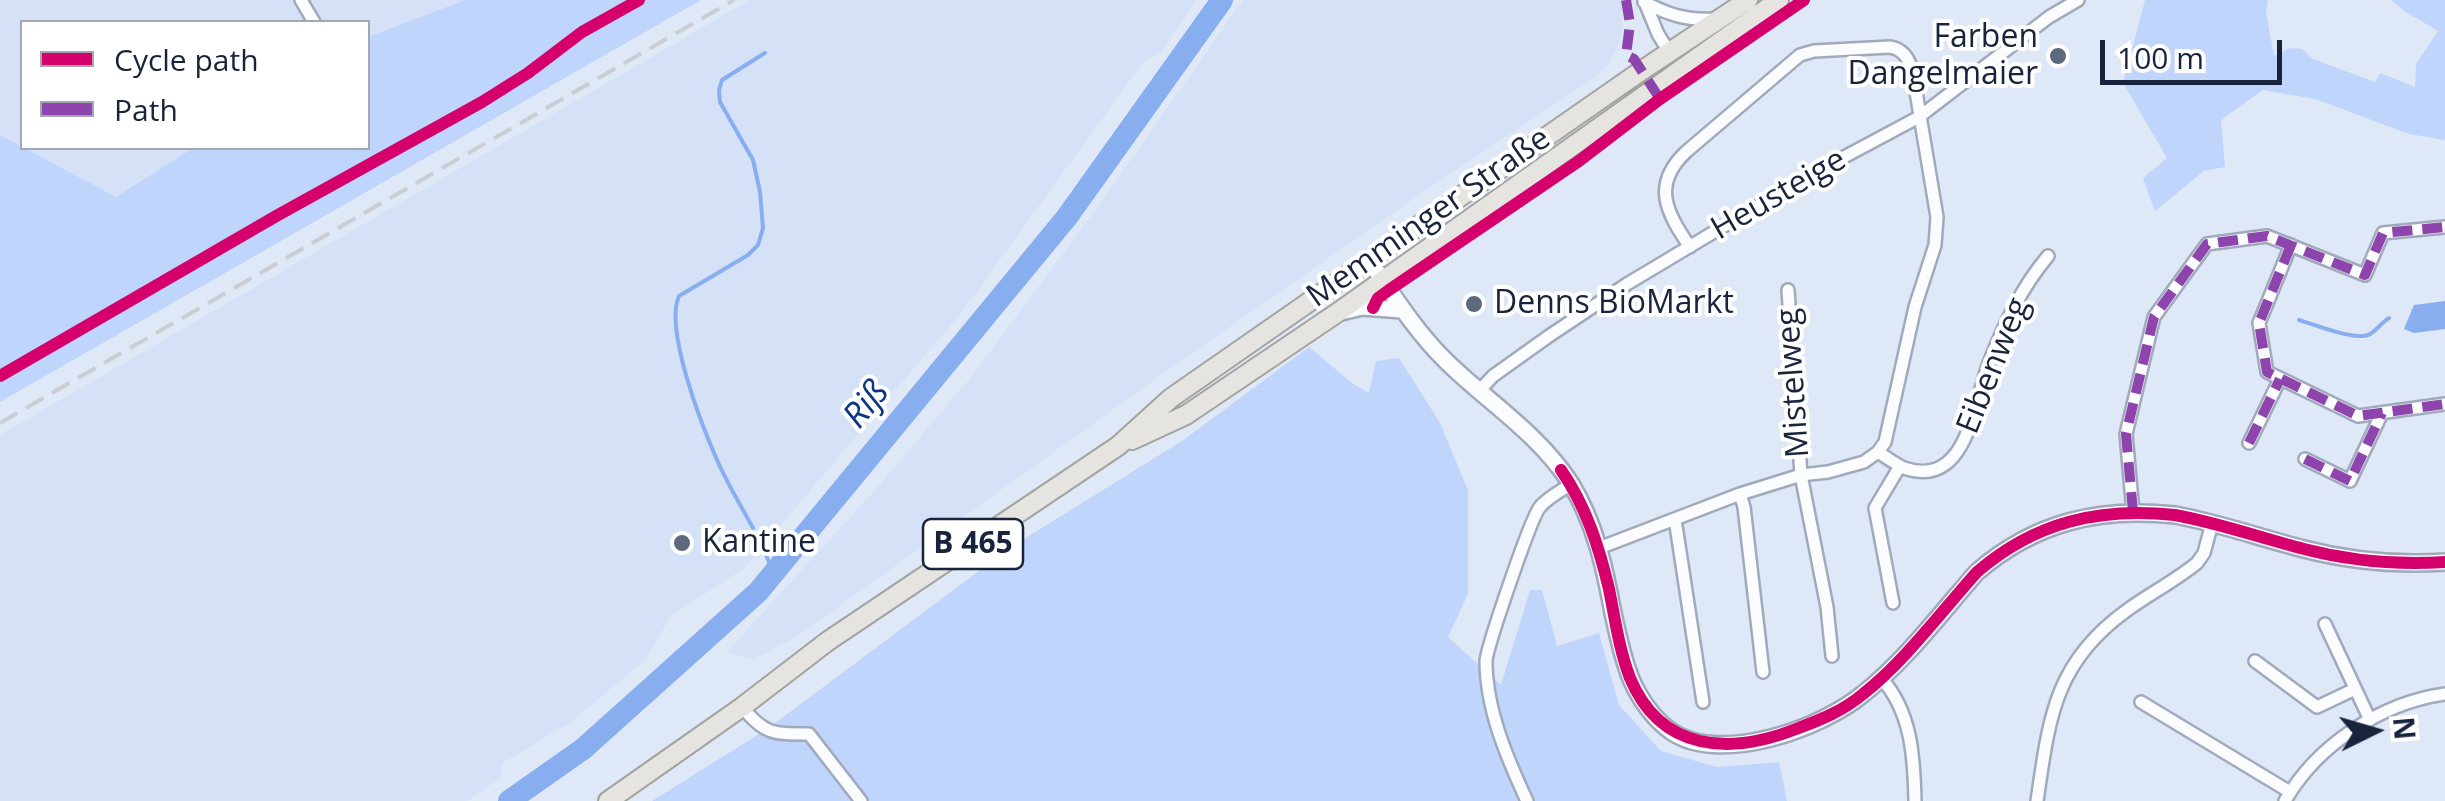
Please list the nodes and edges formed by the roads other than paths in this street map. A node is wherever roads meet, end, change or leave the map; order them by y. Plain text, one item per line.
1 (1748, 0) edge
2 (1779, 0) edge
3 (2078, 0) edge
4 (1644, 1) edge
5 (1721, 19) junction
6 (1670, 52) junction
7 (1682, 70) junction
8 (1919, 117) junction
9 (2445, 226) edge
10 (2291, 245) junction
11 (1690, 247) junction
12 (2048, 256) dead end
13 (1369, 260) junction
14 (1383, 280) junction
15 (1788, 290) dead end
16 (1402, 310) junction
17 (1337, 313) junction
18 (2280, 379) junction
19 (1479, 390) junction
20 (2445, 404) edge
21 (2382, 414) junction
22 (2249, 442) dead end
23 (1118, 446) junction
24 (1878, 452) junction
25 (2305, 459) dead end
26 (1900, 466) junction
27 (1801, 475) junction
28 (1571, 484) junction
29 (1740, 494) junction
30 (2133, 512) junction
31 (1674, 519) junction
32 (2212, 523) junction
33 (1598, 548) junction
34 (2445, 562) edge
35 (1893, 603) dead end
36 (2326, 624) dead end
37 (1832, 656) dead end
38 (2255, 660) dead end
39 (1763, 672) dead end
40 (1881, 678) junction
41 (2354, 689) junction
42 (2445, 694) edge
43 (1704, 702) dead end
44 (2141, 702) dead end
45 (742, 707) junction
46 (2370, 720) junction
47 (2287, 796) edge
48 (608, 801) edge
49 (861, 801) edge
50 (1527, 801) edge
51 (1915, 801) edge
52 (2037, 801) edge

1 - 5 main road, Memminger Straße / B 465
2 - 7 main road, Memminger Straße / B 465
3 - 8 street, Heusteige
4 - 5 street
4 - 6 street
5 - 6 main road, Memminger Straße / B 465
6 - 7 street
6 - 13 main road, Memminger Straße / B 465
7 - 14 main road, Memminger Straße / B 465
8 - 11 street, Heusteige
8 - 11 street
8 - 24 street
9 - 10 street
10 - 18 street
10 - 30 street
11 - 19 street, Heusteige
12 - 26 street, Eibenweg
13 - 14 street
13 - 23 main road, Memminger Straße / B 465
14 - 16 street
14 - 17 main road, Memminger Straße / B 465
15 - 27 street, Mistelweg
16 - 17 street
16 - 19 street
17 - 23 main road, Memminger Straße / B 465
18 - 21 street
18 - 22 street
19 - 28 street
20 - 21 street
21 - 25 street
23 - 45 main road, Memminger Straße / B 465
24 - 26 street
24 - 27 street
26 - 35 street
27 - 29 street
27 - 37 street, Mistelweg
28 - 33 street
28 - 50 street
29 - 31 street
29 - 39 street
30 - 32 street
30 - 40 street
31 - 33 street
31 - 43 street
32 - 34 street
32 - 52 street
33 - 40 street
36 - 41 street
38 - 41 street
40 - 51 street
41 - 46 street
42 - 46 street
44 - 47 street
45 - 48 main road, Memminger Straße / B 465
45 - 49 street
46 - 47 street

